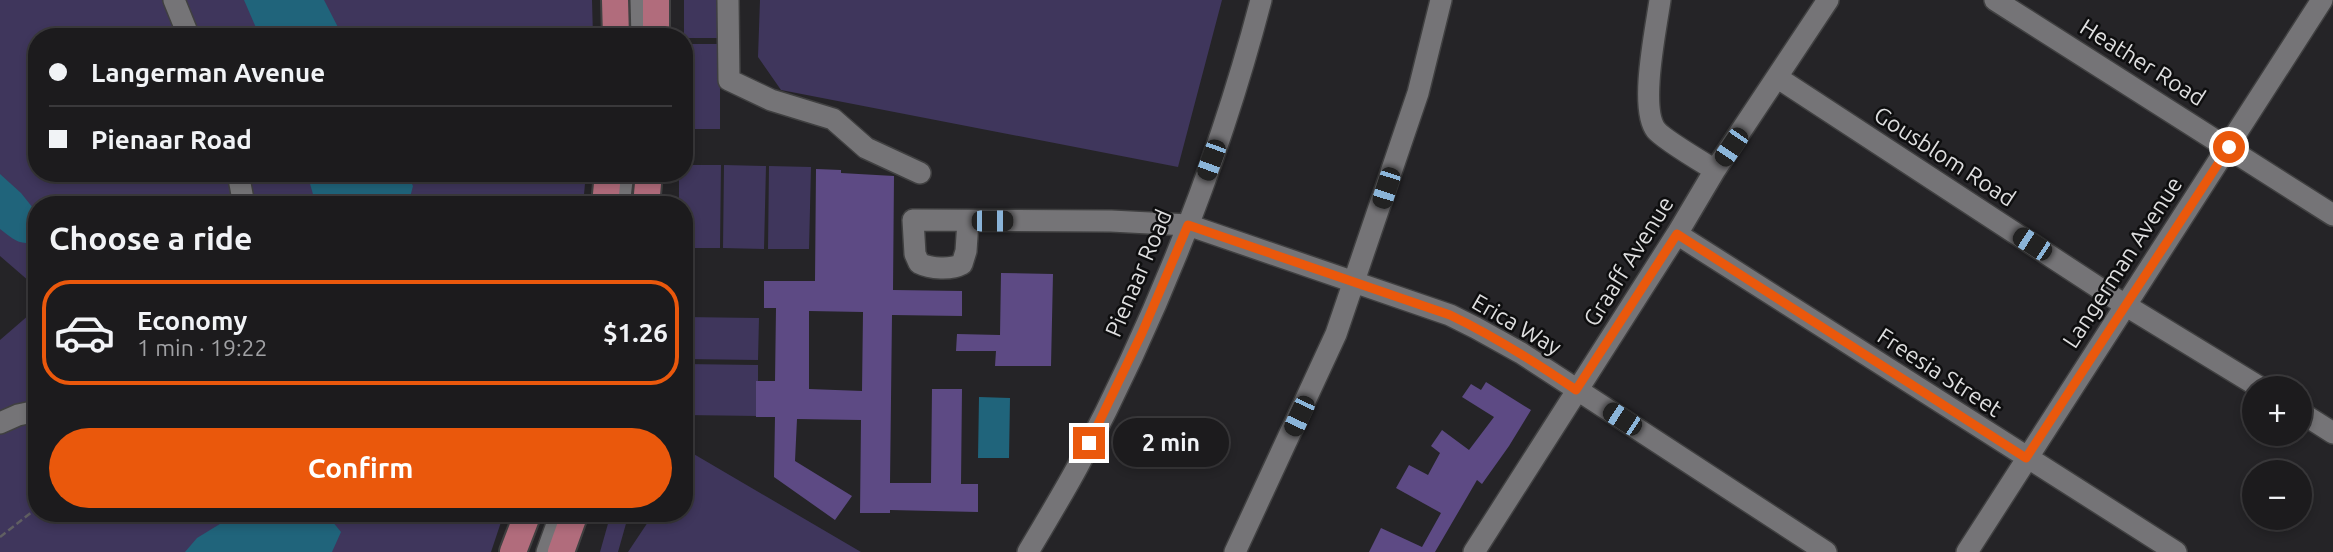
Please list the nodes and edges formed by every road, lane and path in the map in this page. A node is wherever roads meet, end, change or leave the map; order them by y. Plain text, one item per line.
1 (174, 0) edge
2 (615, 0) edge
3 (629, 0) edge
4 (641, 0) edge
5 (656, 0) edge
6 (728, 0) edge
7 (1262, 0) edge
8 (1441, 0) edge
9 (1660, 0) edge
10 (1828, 0) edge
11 (1995, 0) edge
12 (2322, 0) edge
13 (186, 28) edge
14 (616, 28) edge
15 (629, 28) edge
16 (642, 28) edge
17 (656, 28) edge
18 (1778, 78) junction
19 (2229, 147) junction
20 (1715, 170) junction
21 (920, 173) dead end
22 (2333, 215) edge
23 (968, 221) dead end
24 (1188, 225) junction
25 (1677, 234) junction
26 (1355, 283) junction
27 (2125, 304) junction
28 (2242, 376) edge
29 (1576, 390) junction
30 (28, 413) edge
31 (2312, 420) edge
32 (0, 423) edge
33 (2333, 433) edge
34 (2026, 458) junction
35 (28, 515) edge
36 (525, 522) edge
37 (539, 522) edge
38 (558, 522) edge
39 (572, 522) edge
40 (0, 537) edge
41 (1480, 550) edge
42 (513, 552) edge
43 (527, 552) edge
44 (547, 552) edge
45 (561, 552) edge
46 (1028, 552) edge
47 (1236, 552) edge
48 (1826, 552) edge
49 (1967, 552) edge
50 (2176, 552) edge

1 - 13 street
2 - 14 main road
3 - 15 street
4 - 16 street
5 - 17 main road
6 - 21 street
7 - 24 street, Pienaar Road
8 - 26 street
9 - 20 street
10 - 18 street, Graaff Avenue
11 - 19 street, Heather Road
12 - 19 street, Langerman Avenue
18 - 20 street, Graaff Avenue
18 - 27 street, Gousblom Road
19 - 22 street, Heather Road
19 - 27 street, Langerman Avenue
20 - 25 street, Graaff Avenue
23 - 24 street, Erica Way
24 - 26 street, Erica Way
24 - 46 street, Pienaar Road
25 - 29 street, Graaff Avenue
25 - 34 street, Freesia Street
26 - 29 street, Erica Way
26 - 47 street
27 - 28 street, Gousblom Road
27 - 34 street, Langerman Avenue
29 - 41 street, Graaff Avenue
29 - 48 street, Erica Way
30 - 32 street
31 - 33 street
34 - 49 street, Langerman Avenue
34 - 50 street, Freesia Street
35 - 40 path
36 - 42 main road
37 - 43 street
38 - 44 street
39 - 45 main road

